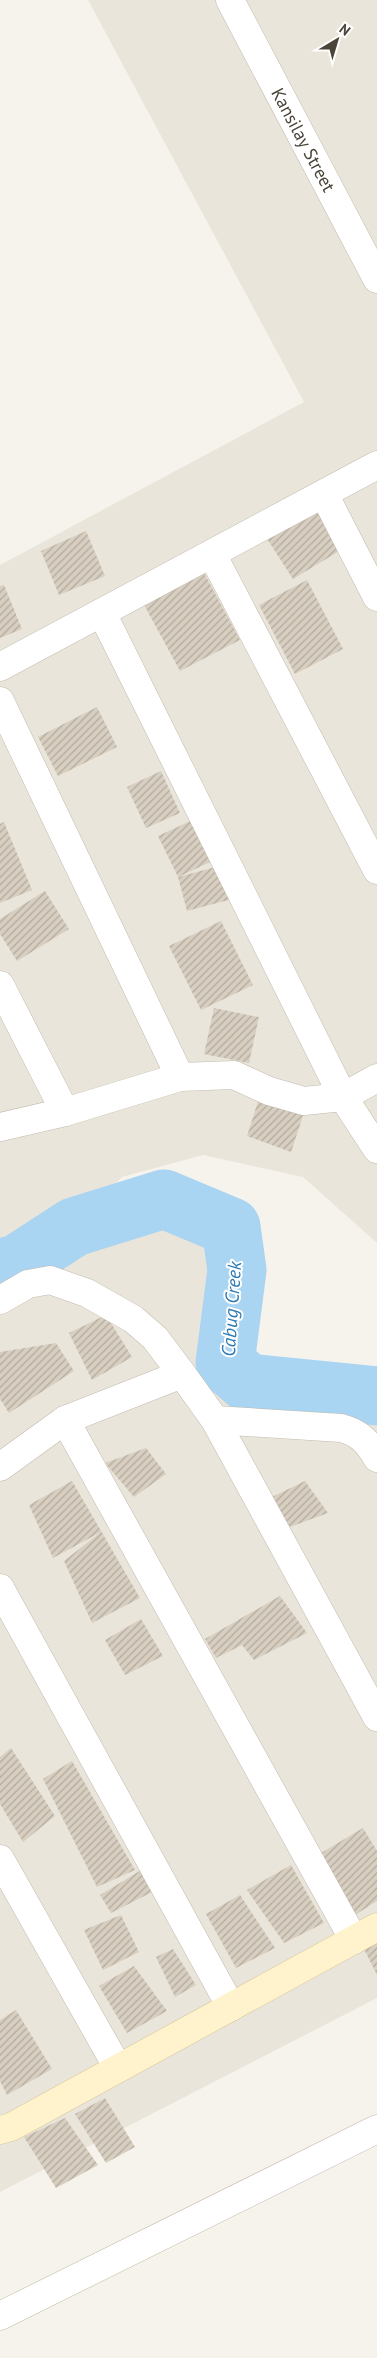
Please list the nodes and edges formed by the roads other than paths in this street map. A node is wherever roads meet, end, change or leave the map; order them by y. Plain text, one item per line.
1 (230, 0) edge
2 (377, 279) edge
3 (377, 465) edge
4 (324, 494) junction
5 (212, 554) junction
6 (377, 597) edge
7 (102, 613) junction
8 (0, 667) edge
9 (0, 701) edge
10 (377, 870) edge
11 (0, 985) edge
12 (180, 1077) junction
13 (377, 1078) edge
14 (344, 1097) junction
15 (65, 1112) junction
16 (0, 1127) edge
17 (377, 1149) edge
18 (0, 1300) edge
19 (182, 1374) junction
20 (64, 1420) junction
21 (215, 1420) junction
22 (377, 1458) edge
23 (0, 1467) edge
24 (0, 1588) edge
25 (377, 1717) edge
26 (0, 1859) edge
27 (377, 1927) edge
28 (354, 1940) junction
29 (231, 2007) junction
30 (118, 2068) junction
31 (377, 2128) edge
32 (0, 2130) edge
33 (0, 2316) edge

1 - 2 street, Kansilay Street
3 - 4 street
4 - 5 street
4 - 6 street
5 - 7 street
5 - 10 street
7 - 8 street
7 - 14 street
9 - 12 street
11 - 15 street
12 - 14 street
12 - 15 street
13 - 14 street
14 - 17 street
15 - 16 street
18 - 19 street
19 - 20 street
19 - 21 street
20 - 23 street
20 - 28 street
21 - 22 street
21 - 25 street
24 - 29 street
26 - 30 street
27 - 28 street
28 - 29 street
29 - 30 street
30 - 32 street
31 - 33 street

